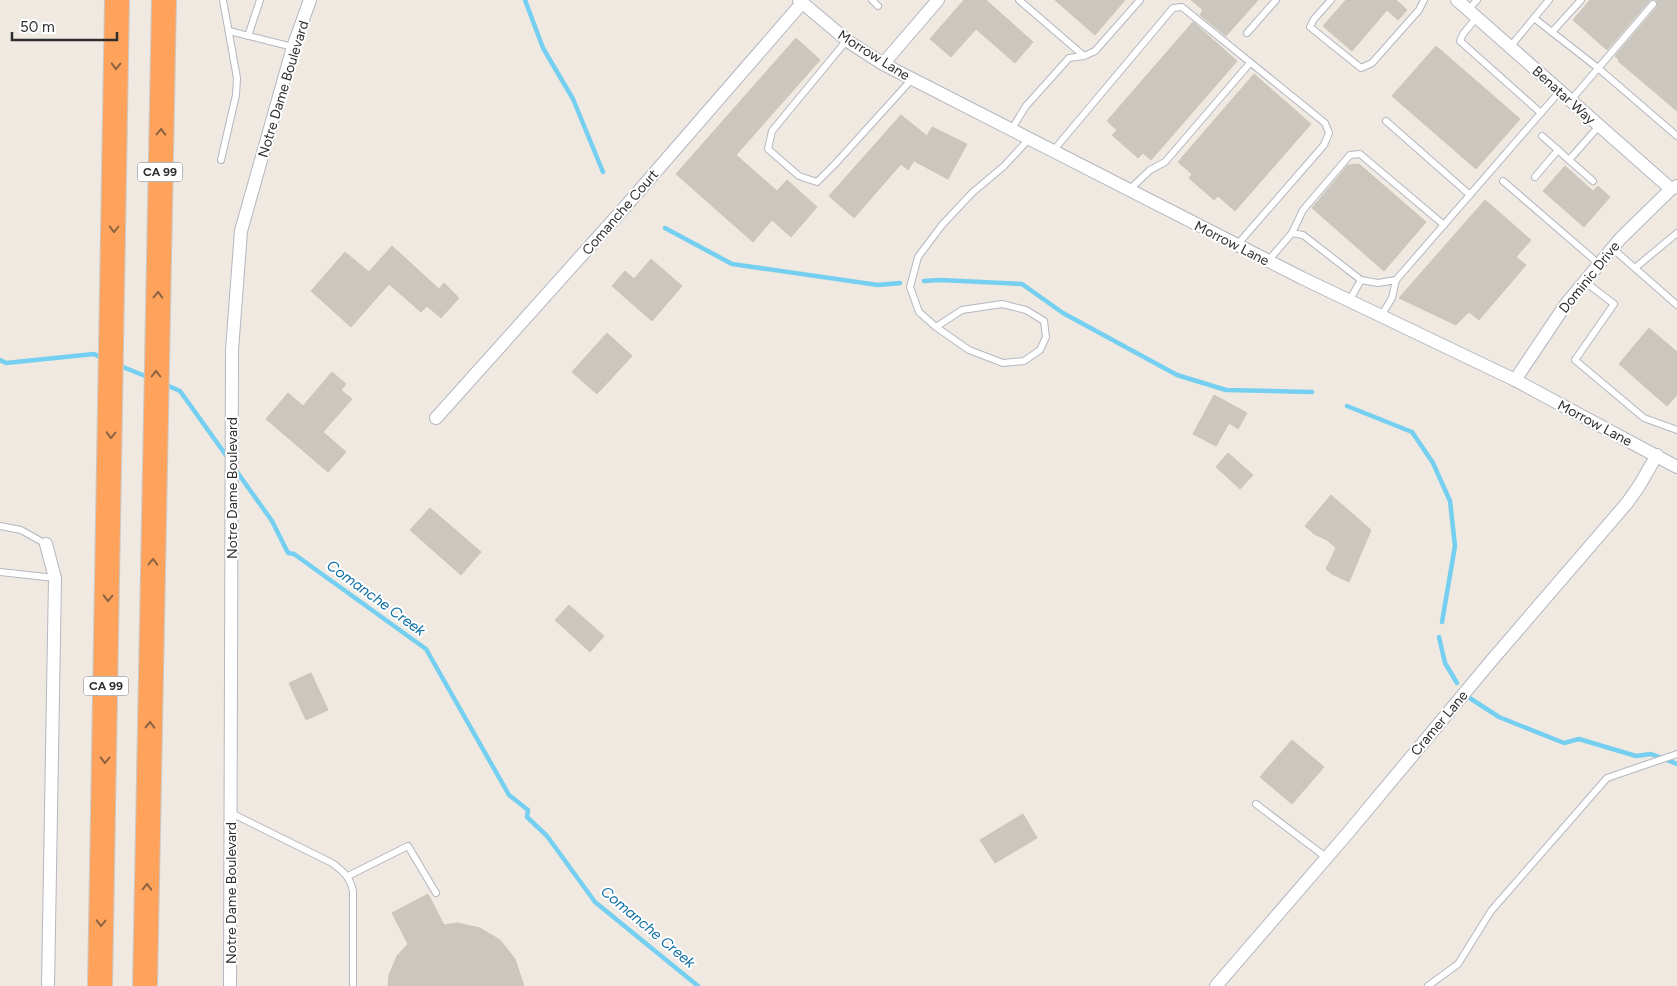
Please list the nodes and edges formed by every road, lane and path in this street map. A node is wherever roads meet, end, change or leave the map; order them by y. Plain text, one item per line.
1 (117, 0) edge
2 (164, 0) edge
3 (224, 0) edge
4 (260, 0) edge
5 (310, 0) edge
6 (872, 0) edge
7 (938, 0) edge
8 (1019, 0) edge
9 (1129, 0) edge
10 (1276, 0) edge
11 (1330, 0) edge
12 (1424, 0) edge
13 (1457, 0) edge
14 (1549, 0) edge
15 (1581, 0) edge
16 (800, 2) edge
17 (1137, 3) edge
18 (1653, 4) dead end
19 (878, 6) dead end
20 (1474, 9) edge
21 (1534, 18) junction
22 (229, 31) junction
23 (1552, 32) junction
24 (1247, 33) dead end
25 (248, 36) junction
26 (847, 40) junction
27 (1510, 47) junction
28 (294, 48) junction
29 (1084, 56) junction
30 (1250, 63) junction
31 (883, 64) junction
32 (1598, 68) junction
33 (912, 79) junction
34 (1560, 91) junction
35 (1571, 100) junction
36 (1541, 113) junction
37 (1386, 121) dead end
38 (1599, 126) junction
39 (1012, 130) junction
40 (1542, 136) dead end
41 (1677, 136) edge
42 (1028, 139) junction
43 (1558, 150) junction
44 (1053, 151) junction
45 (221, 160) dead end
46 (1569, 160) junction
47 (1535, 176) dead end
48 (1503, 181) dead end
49 (1593, 181) dead end
50 (1674, 187) edge
51 (1129, 190) junction
52 (1470, 195) junction
53 (1444, 225) junction
54 (1292, 233) junction
55 (1677, 233) edge
56 (1237, 245) junction
57 (1612, 248) junction
58 (1268, 261) junction
59 (1599, 264) junction
60 (1635, 268) junction
61 (1361, 280) junction
62 (1396, 280) junction
63 (1584, 281) junction
64 (1349, 301) junction
65 (1677, 305) edge
66 (1381, 316) junction
67 (936, 327) junction
68 (1515, 380) junction
69 (436, 418) dead end
70 (1677, 430) edge
71 (1657, 455) junction
72 (1677, 467) edge
73 (0, 526) edge
74 (46, 544) joint
75 (0, 572) edge
76 (55, 578) junction
77 (1677, 754) edge
78 (1256, 804) dead end
79 (231, 813) junction
80 (1327, 858) junction
81 (348, 876) junction
82 (436, 893) dead end
83 (48, 986) edge
84 (100, 986) edge
85 (145, 986) edge
86 (230, 986) edge
87 (353, 986) edge
88 (1216, 986) edge
89 (1428, 986) edge

1 -> 84 highway, CA 99
85 -> 2 highway, CA 99
3 - 22 lane
4 - 25 lane
5 - 28 street, Notre Dame Boulevard
6 - 19 lane
7 - 31 street
8 - 29 lane
9 - 17 lane
10 - 24 lane
11 - 12 lane
13 - 20 street, Benatar Way
14 - 21 lane
15 - 23 lane
16 - 26 street, Morrow Lane
16 - 69 street, Comanche Court
17 - 29 lane
18 - 32 lane
20 - 27 street, Benatar Way
20 - 36 lane
21 - 23 lane
21 - 27 lane
22 - 25 lane
22 - 45 lane
23 - 32 lane
25 - 28 lane
26 - 31 street, Morrow Lane
26 - 33 lane
27 - 34 street, Benatar Way
28 - 79 street, Notre Dame Boulevard
29 - 39 lane
30 - 44 lane
30 - 51 lane
30 - 56 lane
31 - 33 street, Morrow Lane
32 - 35 lane
32 - 41 lane
33 - 39 street, Morrow Lane
34 - 35 street, Benatar Way
34 - 36 lane
35 - 38 street, Benatar Way
36 - 52 lane
37 - 52 lane
38 - 46 lane
38 - 50 street, Benatar Way
39 - 42 street, Morrow Lane
40 - 43 lane
42 - 44 street, Morrow Lane
42 - 67 lane
43 - 46 lane
43 - 47 lane
44 - 51 street, Morrow Lane
46 - 49 lane
48 - 59 lane
50 - 57 street, Dominic Drive
51 - 56 street, Morrow Lane
52 - 53 lane
53 - 54 lane
53 - 62 lane
54 - 58 lane
54 - 61 lane
55 - 60 lane
56 - 58 street, Morrow Lane
57 - 59 street, Dominic Drive
57 - 60 lane
58 - 64 street, Morrow Lane
59 - 63 street, Dominic Drive
60 - 65 lane
61 - 62 lane
61 - 64 lane
62 - 66 lane
63 - 68 street, Dominic Drive
63 - 70 lane
64 - 66 street, Morrow Lane
66 - 68 street, Morrow Lane
67 - 67 lane
68 - 71 street, Morrow Lane
71 - 72 street, Morrow Lane
71 - 80 street, Cramer Lane
73 - 74 lane
74 - 76 street
75 - 76 lane
76 - 83 street
77 - 89 lane
78 - 80 lane
79 - 81 lane
79 - 86 street, Notre Dame Boulevard
80 - 88 street, Cramer Lane
81 - 82 lane
81 - 87 lane

